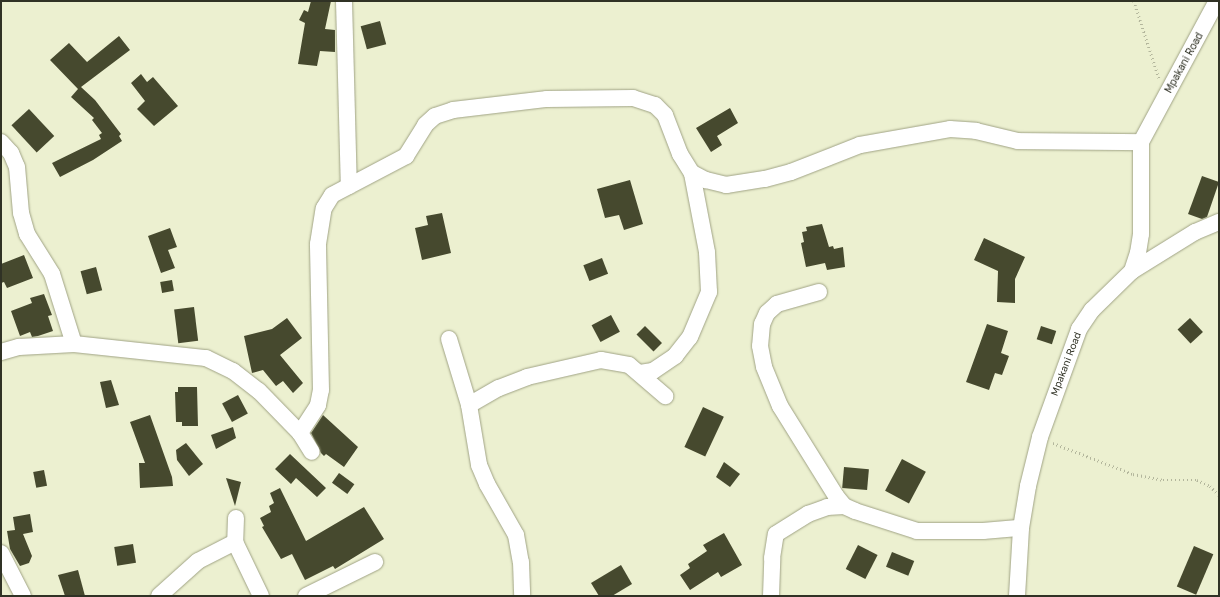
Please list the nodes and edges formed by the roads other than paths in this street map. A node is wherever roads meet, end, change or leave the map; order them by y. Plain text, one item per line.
1 (344, 1) edge
2 (1217, 1) edge
3 (1, 142) edge
4 (1141, 142) junction
5 (692, 173) junction
6 (349, 186) junction
7 (1219, 222) edge
8 (1132, 271) junction
9 (819, 292) dead end
10 (449, 339) dead end
11 (74, 344) junction
12 (1, 352) edge
13 (640, 372) junction
14 (665, 396) dead end
15 (469, 405) junction
16 (300, 433) junction
17 (312, 452) dead end
18 (844, 506) junction
19 (236, 518) dead end
20 (1021, 528) junction
21 (235, 542) junction
22 (1, 553) edge
23 (375, 562) dead end
24 (23, 596) edge
25 (159, 596) edge
26 (261, 596) edge
27 (306, 596) edge
28 (522, 596) edge
29 (771, 596) edge
30 (1017, 596) edge

1 - 6 street
2 - 4 street, Mpakani Road
3 - 11 street
4 - 5 street
4 - 8 street, Mpakani Road
5 - 6 street
5 - 13 street
6 - 16 street
7 - 8 street
8 - 20 street, Mpakani Road
9 - 18 street
10 - 15 street
11 - 12 street
11 - 16 street
13 - 14 street
13 - 15 street
15 - 28 street
16 - 17 street
18 - 20 street
18 - 29 street
19 - 21 street
20 - 30 street, Mpakani Road
21 - 25 street
21 - 26 street
22 - 24 street
23 - 27 street

